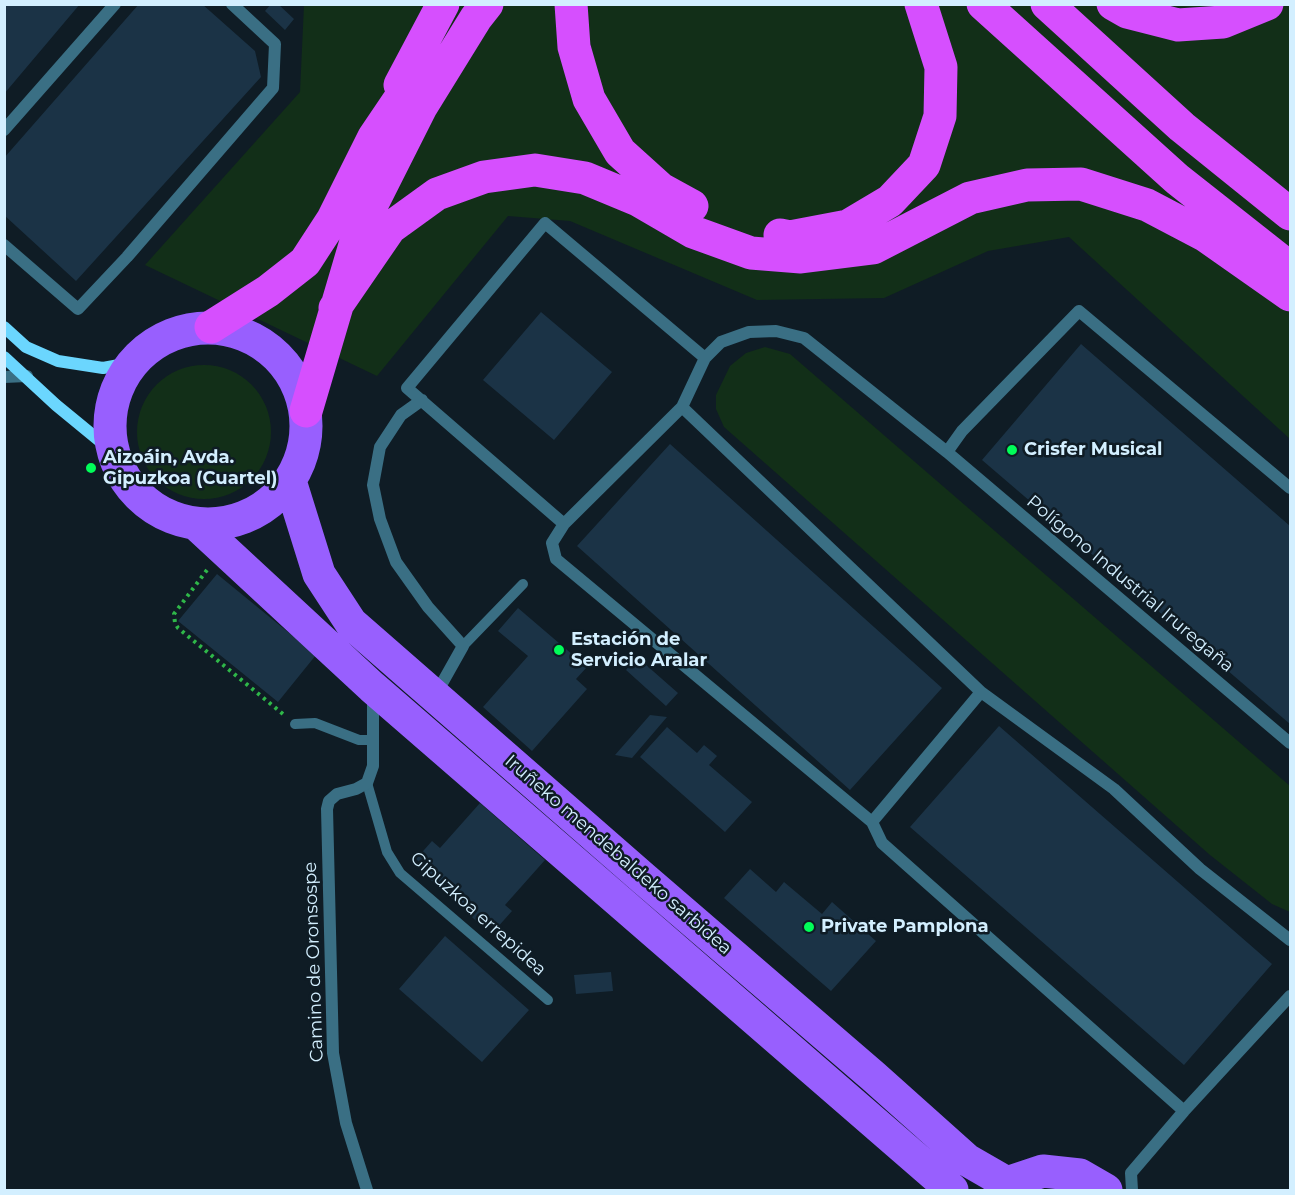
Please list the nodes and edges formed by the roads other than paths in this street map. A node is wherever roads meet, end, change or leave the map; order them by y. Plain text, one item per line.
1 (115, 4) edge
2 (443, 4) edge
3 (465, 4) edge
4 (487, 4) edge
5 (571, 4) edge
6 (921, 4) edge
7 (983, 4) edge
8 (1047, 4) edge
9 (1113, 4) edge
10 (1267, 4) edge
11 (240, 7) edge
12 (4, 130) edge
13 (374, 137) junction
14 (1290, 214) edge
15 (4, 245) edge
16 (1290, 268) edge
17 (1290, 295) edge
18 (335, 308) junction
19 (4, 327) edge
20 (211, 327) junction
21 (4, 357) edge
22 (705, 358) junction
23 (130, 363) junction
24 (27, 376) junction
25 (4, 377) edge
26 (422, 400) junction
27 (681, 407) junction
28 (306, 411) junction
29 (112, 451) junction
30 (947, 452) junction
31 (290, 481) junction
32 (1290, 488) edge
33 (196, 524) junction
34 (564, 524) junction
35 (523, 584) dead end
36 (463, 646) junction
37 (372, 687) junction
38 (981, 692) junction
39 (435, 695) junction
40 (295, 724) road end
41 (374, 740) junction
42 (1290, 743) edge
43 (367, 783) junction
44 (872, 822) junction
45 (1290, 940) edge
46 (1290, 996) edge
47 (548, 1000) dead end
48 (1184, 1111) junction
49 (1004, 1187) edge
50 (367, 1191) edge
51 (952, 1191) edge
52 (1106, 1191) edge
53 (1132, 1191) edge

1 - 12 street
2 - 13 highway
3 - 13 highway
4 - 18 highway
5 - 6 highway
7 - 16 highway
8 - 14 highway
9 - 10 highway
11 - 15 street
13 - 20 highway
17 - 18 highway
18 - 28 highway
19 - 23 main road
20 - 23 highway
20 - 28 highway
21 - 24 main road
22 - 26 street
22 - 27 street, Polígono Industrial Iruregaña
22 - 30 street, Polígono Industrial Iruregaña
23 - 29 highway
24 - 25 street
24 - 29 main road
26 - 34 street
26 - 36 street
27 - 34 street, Polígono Industrial Iruregaña
27 - 38 street
28 - 31 highway
29 - 33 highway
30 - 32 street
30 - 42 street, Polígono Industrial Iruregaña
31 - 33 highway
31 - 39 highway, Iruñeko mendebaldeko sarbidea
33 - 37 highway, Iruñeko mendebaldeko sarbidea
34 - 44 street, Polígono Industrial Iruregaña
35 - 36 lane
36 - 39 street
37 - 41 street, Gipuzkoa errepidea
37 - 51 highway, Iruñeko mendebaldeko sarbidea
38 - 44 street
38 - 45 street
39 - 49 highway, Iruñeko mendebaldeko sarbidea
40 - 41 lane
41 - 43 street, Gipuzkoa errepidea
43 - 47 lane, Gipuzkoa errepidea
43 - 50 street, Camino de Oronsospe
44 - 48 street, Polígono Industrial Iruregaña
46 - 48 street
48 - 53 street
49 - 52 highway

